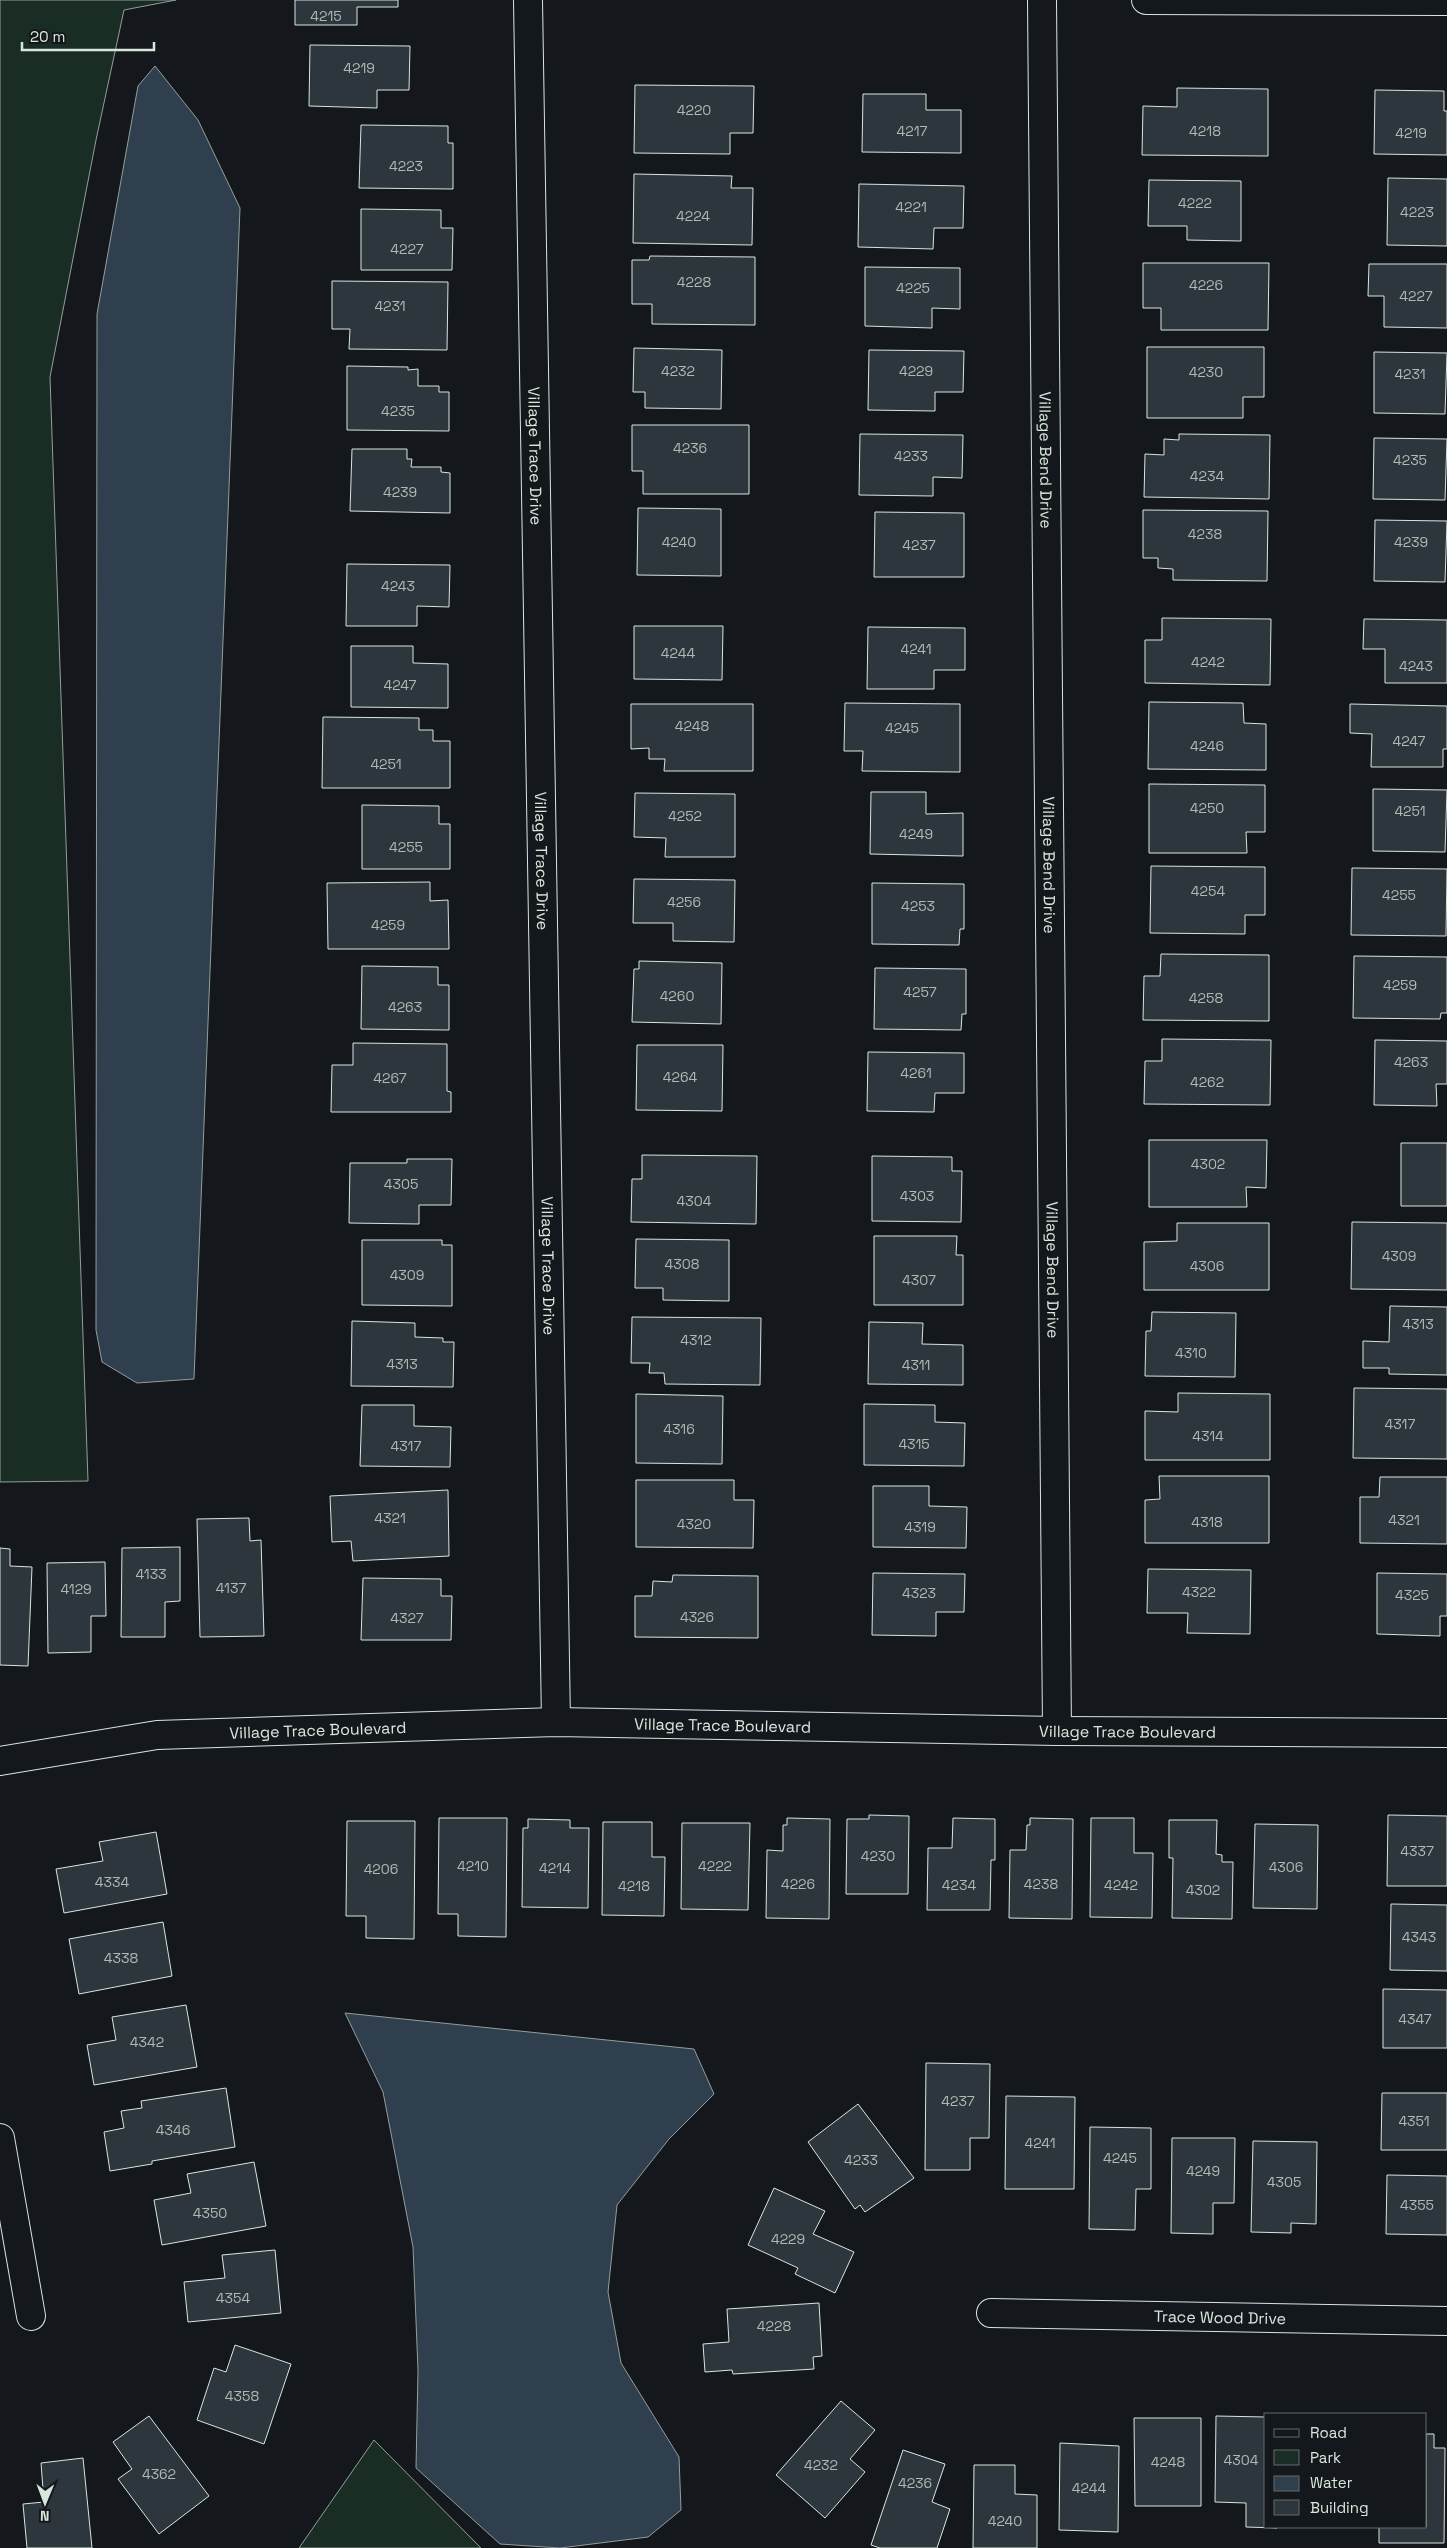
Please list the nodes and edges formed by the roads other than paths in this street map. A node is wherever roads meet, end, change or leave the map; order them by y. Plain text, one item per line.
1 (528, 0) edge
2 (1042, 0) edge
3 (1146, 0) edge
4 (1447, 1) edge
5 (556, 1722) junction
6 (1057, 1731) junction
7 (1447, 1733) edge
8 (0, 1761) edge
9 (0, 2138) edge
10 (991, 2313) dead end
11 (31, 2316) dead end
12 (1447, 2321) edge

1 - 5 street, Village Trace Drive
2 - 6 street, Village Bend Drive
3 - 4 street
5 - 6 street, Village Trace Boulevard
5 - 8 street, Village Trace Boulevard
6 - 7 street, Village Trace Boulevard
9 - 11 street
10 - 12 street, Trace Wood Drive

